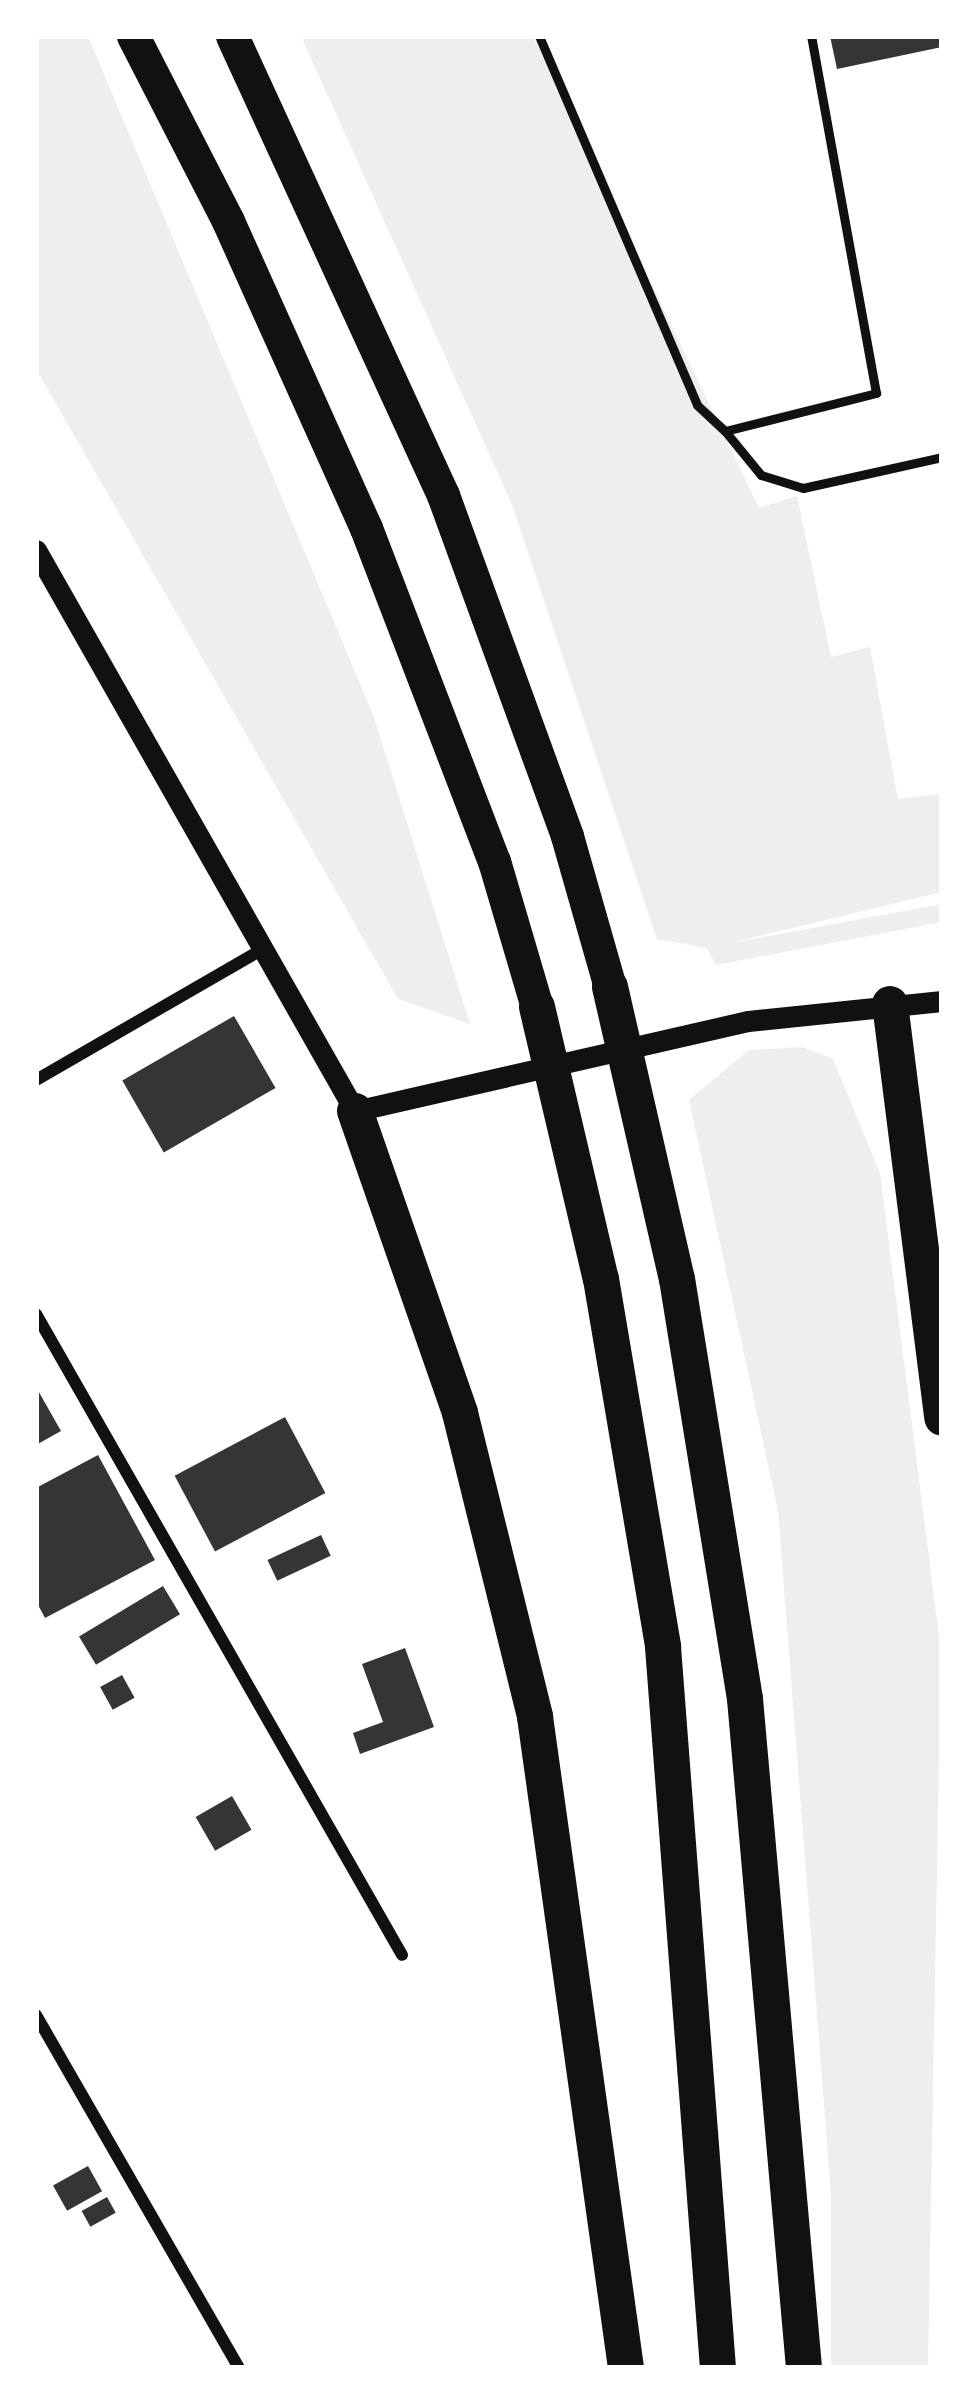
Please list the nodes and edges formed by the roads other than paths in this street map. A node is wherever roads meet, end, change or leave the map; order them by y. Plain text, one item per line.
1 (133, 36) edge
2 (232, 36) edge
3 (539, 36) edge
4 (811, 36) edge
5 (725, 431) junction
6 (942, 457) edge
7 (36, 550) edge
8 (266, 947) junction
9 (610, 987) joint
10 (942, 1001) edge
11 (890, 1004) junction
12 (537, 1007) joint
13 (36, 1080) edge
14 (355, 1112) junction
15 (36, 1314) edge
16 (942, 1418) edge
17 (402, 1955) dead end
18 (36, 2015) edge
19 (239, 2368) edge
20 (626, 2368) edge
21 (718, 2368) edge
22 (804, 2368) edge

1 - 12 highway
2 - 9 highway
3 - 5 lane
4 - 5 lane
5 - 6 lane
7 - 8 street
8 - 13 street
8 - 14 street
9 - 22 highway
10 - 11 street
11 - 14 street
11 - 16 highway
12 - 21 highway
14 - 20 highway
15 - 17 street
18 - 19 street

